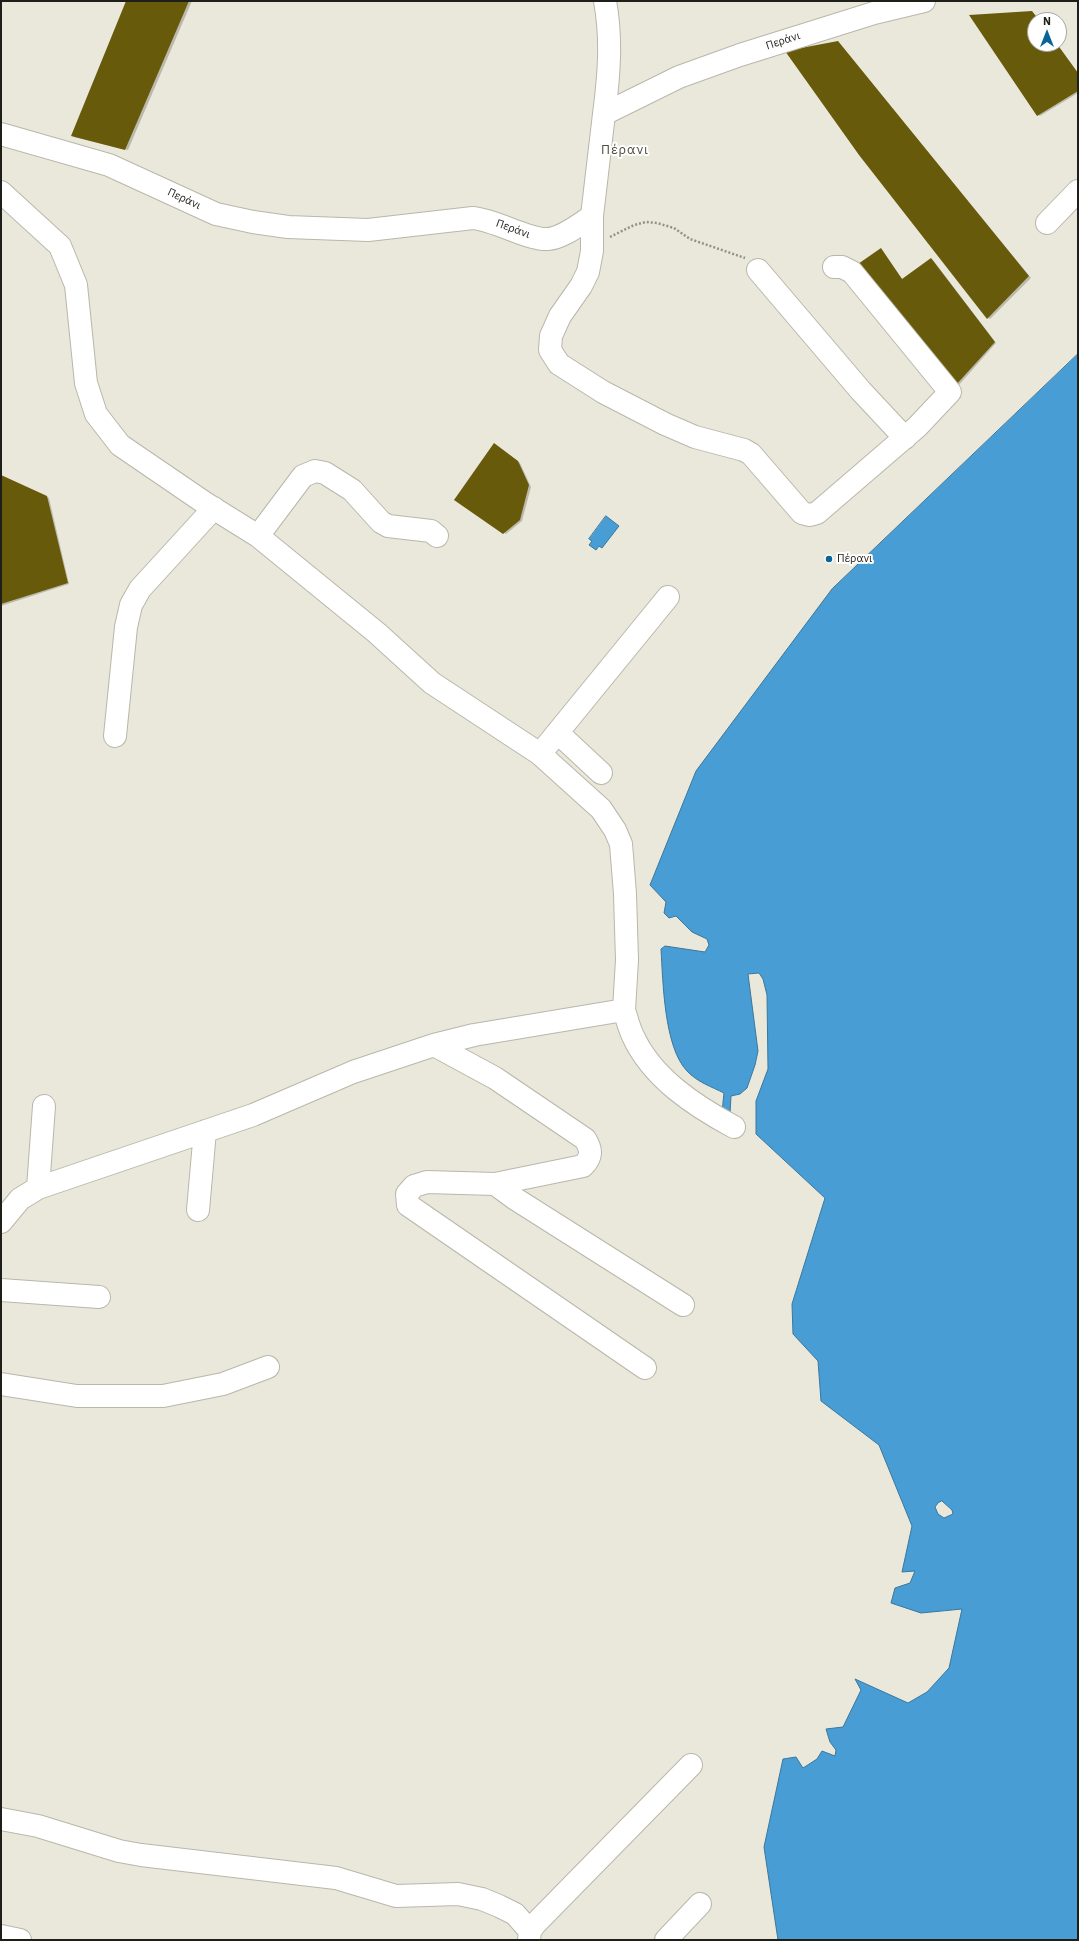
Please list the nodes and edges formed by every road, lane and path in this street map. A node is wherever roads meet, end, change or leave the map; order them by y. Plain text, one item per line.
1 (605, 1) edge
2 (924, 1) edge
3 (604, 114) junction
4 (1, 134) edge
5 (1078, 191) edge
6 (1, 192) edge
7 (592, 216) junction
8 (1047, 224) dead end
9 (592, 246) junction
10 (834, 267) dead end
11 (758, 270) joint
12 (905, 438) junction
13 (214, 508) junction
14 (258, 536) junction
15 (437, 536) dead end
16 (668, 597) dead end
17 (558, 733) junction
18 (115, 736) dead end
19 (540, 754) junction
20 (600, 772) dead end
21 (624, 1010) junction
22 (434, 1045) junction
23 (44, 1106) dead end
24 (734, 1127) dead end
25 (206, 1131) junction
26 (495, 1184) junction
27 (38, 1188) junction
28 (198, 1210) dead end
29 (1, 1222) edge
30 (1, 1290) edge
31 (99, 1297) dead end
32 (683, 1305) dead end
33 (268, 1367) dead end
34 (645, 1368) dead end
35 (1, 1384) edge
36 (691, 1764) dead end
37 (1, 1819) edge
38 (700, 1904) dead end
39 (529, 1935) edge
40 (1, 1936) edge
41 (20, 1940) edge
42 (666, 1940) edge

1 - 3 street
2 - 3 street, Περάνι
3 - 7 street
4 - 7 street, Περάνι
5 - 8 street
6 - 13 street
7 - 9 street
9 - 11 path
9 - 12 street
10 - 12 street
11 - 12 street
13 - 14 street
13 - 18 street
14 - 15 street
14 - 19 street
16 - 17 street
17 - 19 street
17 - 20 street
19 - 21 street
21 - 22 street
21 - 24 street
22 - 25 street
22 - 26 street
23 - 27 street
25 - 27 street
25 - 28 street
26 - 32 street
26 - 34 street
27 - 29 street
30 - 31 street
33 - 35 street
36 - 39 street
37 - 39 street
38 - 42 street
40 - 41 street

